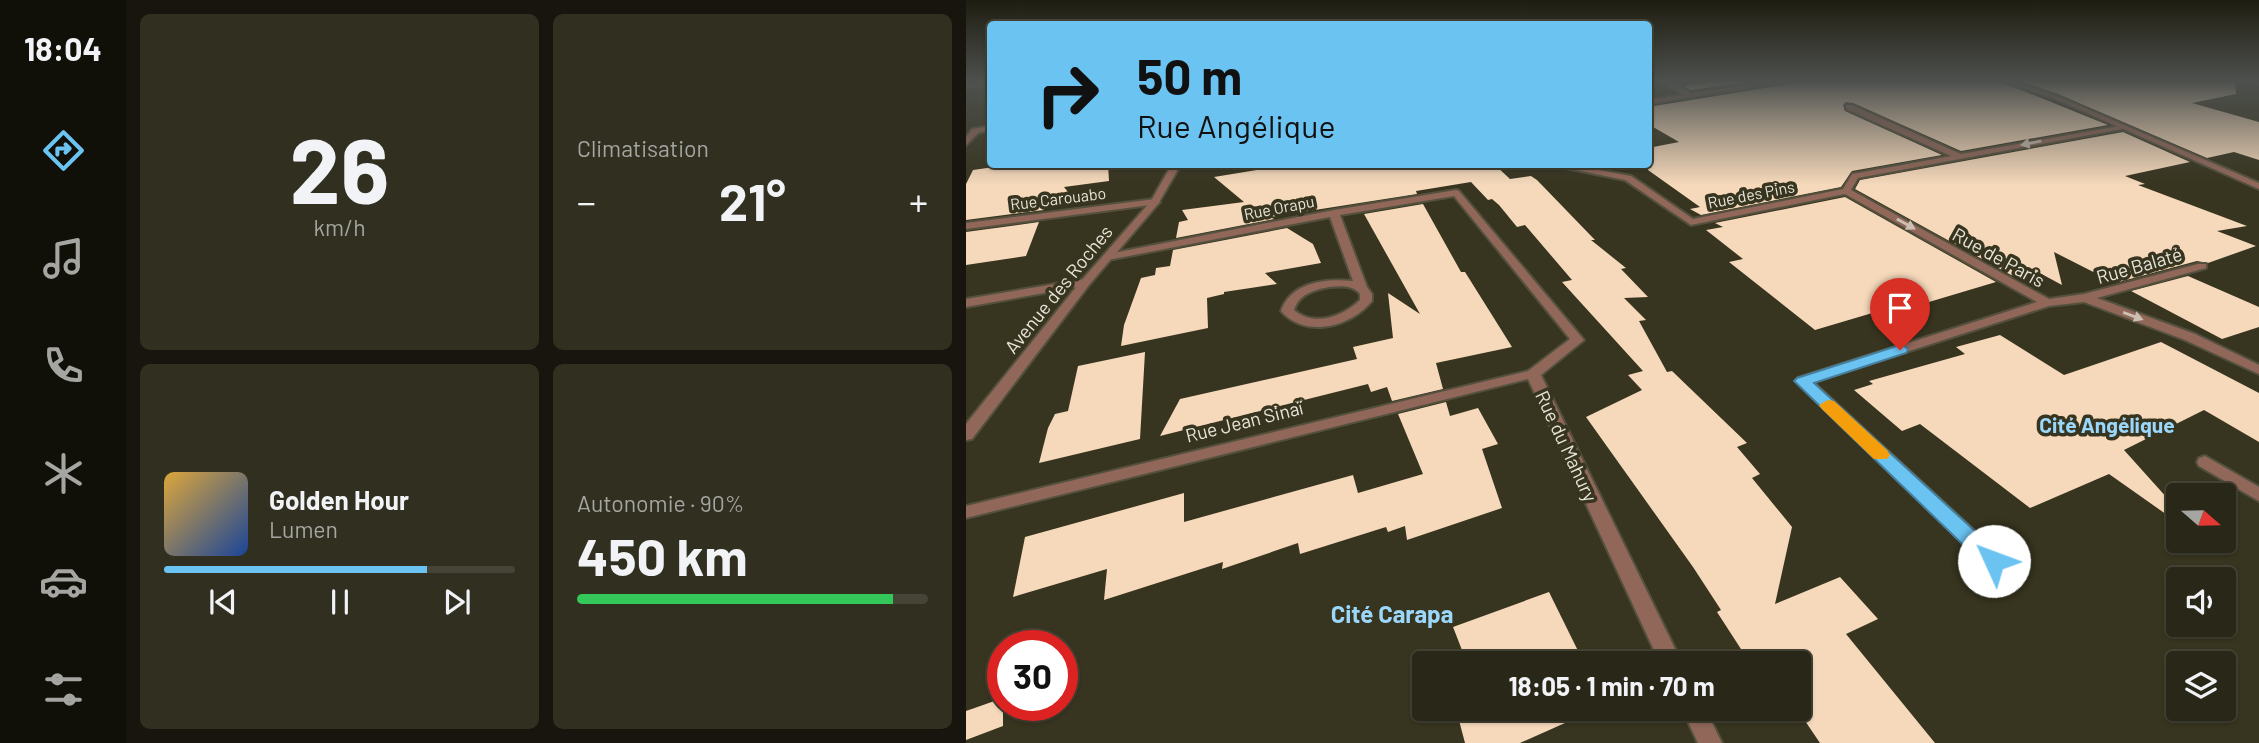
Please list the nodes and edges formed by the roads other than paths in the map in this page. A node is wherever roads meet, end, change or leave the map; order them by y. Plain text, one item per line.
1 (1868, 116) edge
2 (2097, 116) edge
3 (2122, 127) junction
4 (987, 129) edge
5 (966, 143) edge
6 (1959, 156) junction
7 (1175, 168) edge
8 (1572, 168) edge
9 (2259, 186) edge
10 (1846, 191) junction
11 (1456, 193) joint
12 (1155, 202) junction
13 (1334, 213) junction
14 (966, 226) edge
15 (1108, 257) junction
16 (2202, 265) dead end
17 (1085, 283) junction
18 (1361, 288) junction
19 (2085, 298) junction
20 (966, 303) edge
21 (2047, 303) junction
22 (2259, 370) edge
23 (1533, 374) junction
24 (966, 435) edge
25 (2205, 462) dead end
26 (2259, 495) edge
27 (966, 512) edge
28 (2013, 579) dead end
29 (1665, 651) edge
30 (1699, 721) edge
31 (1710, 743) edge

1 - 6 street
2 - 3 street
3 -> 6 street
3 - 9 street
4 - 5 street
6 - 10 street
7 - 12 street, Avenue des Roches
8 - 10 street, Rue des Pins
10 -> 21 street, Rue de Paris
11 - 13 street, Rue Orapu
11 - 23 street, Rue du Mahury
12 - 14 street, Rue Carouabo
12 - 15 street, Avenue des Roches
13 - 15 street, Rue Orapu
13 - 18 street
15 - 17 street, Avenue des Roches
16 - 19 street, Rue Balaté
17 - 20 street
17 - 24 street, Avenue des Roches
18 - 18 street
19 - 21 street, Rue de Paris
19 -> 22 street, Rue de Paris
21 - 28 street
23 - 27 street, Rue Jean Sinaï
23 - 29 street, Rue du Mahury
25 - 26 street
30 - 31 street

